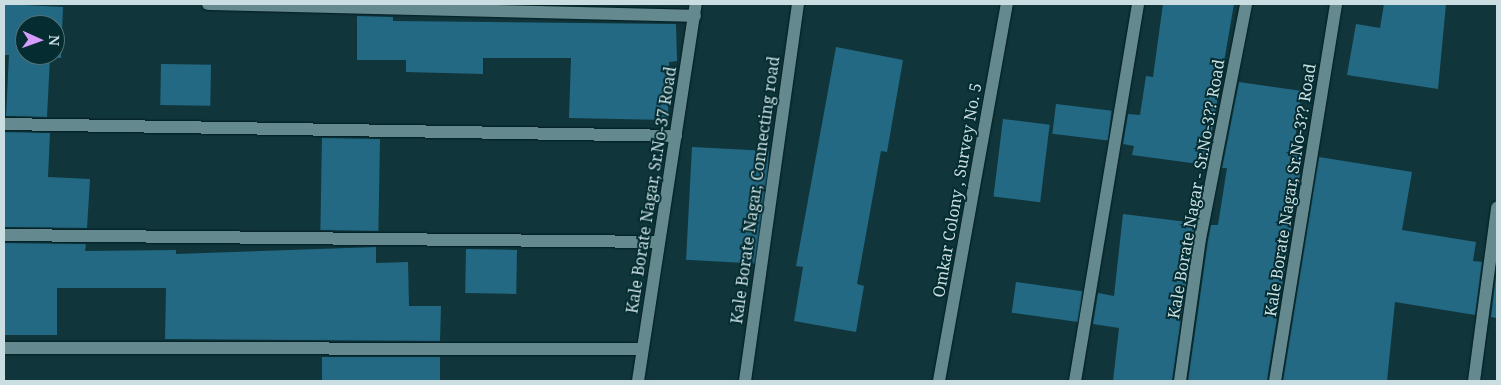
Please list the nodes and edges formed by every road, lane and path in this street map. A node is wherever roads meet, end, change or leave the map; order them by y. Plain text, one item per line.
1 (208, 4) edge
2 (798, 4) edge
3 (1006, 4) edge
4 (1138, 4) edge
5 (1246, 4) edge
6 (1336, 4) edge
7 (695, 10) edge
8 (4, 124) edge
9 (676, 136) junction
10 (1497, 208) edge
11 (4, 235) edge
12 (659, 242) junction
13 (4, 348) edge
14 (642, 349) junction
15 (638, 381) edge
16 (746, 381) edge
17 (939, 381) edge
18 (1075, 381) edge
19 (1180, 381) edge
20 (1275, 381) edge
21 (1474, 381) edge

1 - 7 street
2 - 16 street, Kale Borate Nagar, Connecting road
3 - 17 street, Omkar Colony , Survey No. 5
4 - 18 street
5 - 19 street, Kale Borate Nagar - Sr.No-3?? Road
6 - 20 street, Kale Borate Nagar, Sr.No-3?? Road
7 - 9 street, Kale Borate Nagar, Sr.No-37 Road
8 - 9 street
9 - 12 street, Kale Borate Nagar, Sr.No-37 Road
10 - 21 street
11 - 12 street
12 - 14 street, Kale Borate Nagar, Sr.No-37 Road
13 - 14 street
14 - 15 street, Kale Borate Nagar, Sr.No-37 Road

